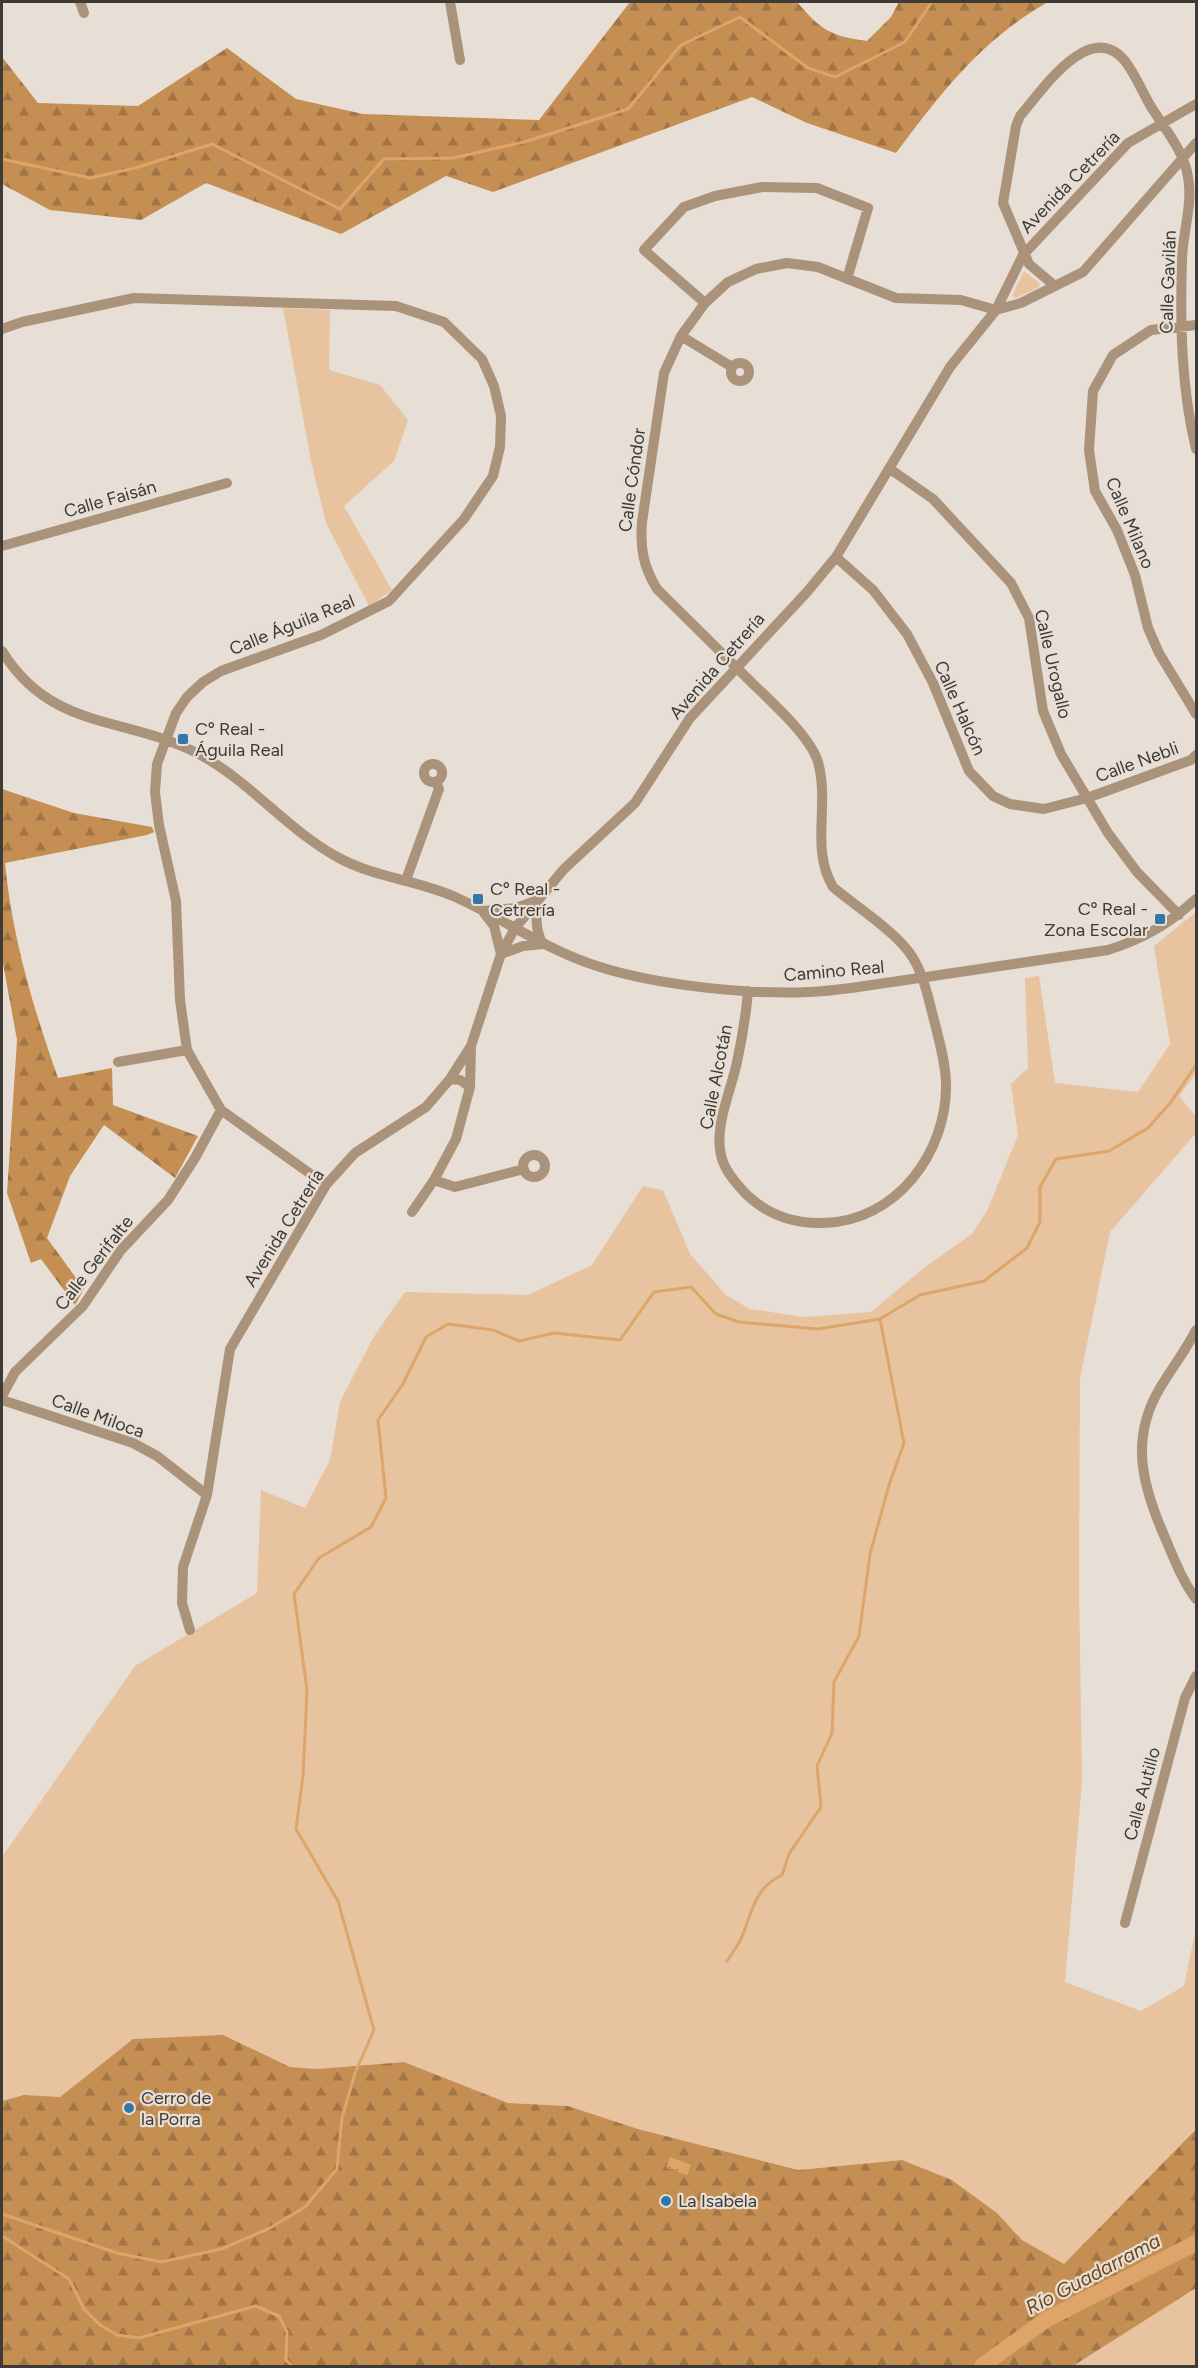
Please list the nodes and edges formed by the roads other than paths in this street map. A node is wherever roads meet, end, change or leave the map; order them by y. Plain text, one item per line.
1 (80, 2) edge
2 (450, 2) edge
3 (84, 13) dead end
4 (460, 60) dead end
5 (1197, 104) edge
6 (1161, 123) junction
7 (1197, 143) edge
8 (1183, 159) junction
9 (1023, 255) junction
10 (847, 279) junction
11 (1055, 286) junction
12 (705, 303) junction
13 (996, 310) junction
14 (1181, 325) junction
15 (1197, 325) edge
16 (2, 329) edge
17 (681, 336) junction
18 (732, 367) dead end
19 (1197, 449) edge
20 (890, 470) junction
21 (227, 483) dead end
22 (2, 546) edge
23 (836, 557) junction
24 (2, 651) edge
25 (736, 667) junction
26 (1197, 714) edge
27 (165, 738) junction
28 (1197, 755) edge
29 (436, 782) dead end
30 (1087, 798) junction
31 (406, 880) junction
32 (1197, 899) edge
33 (538, 900) junction
34 (483, 911) junction
35 (1179, 915) junction
36 (514, 928) junction
37 (543, 944) junction
38 (501, 954) junction
39 (922, 978) junction
40 (748, 991) junction
41 (471, 1046) junction
42 (188, 1050) junction
43 (118, 1062) dead end
44 (450, 1079) junction
45 (470, 1087) junction
46 (221, 1110) junction
47 (524, 1169) dead end
48 (434, 1180) junction
49 (326, 1185) junction
50 (412, 1212) dead end
51 (1197, 1330) edge
52 (2, 1398) edge
53 (207, 1495) junction
54 (1197, 1599) edge
55 (190, 1630) dead end
56 (1197, 1676) edge
57 (1125, 1923) dead end

1 - 3 street
2 - 4 street
5 - 6 street, Avenida Cetrería
6 - 8 street, Calle Gavilán
6 - 9 street, Avenida Cetrería
6 - 9 street, Calle Gavilán
7 - 8 street
8 - 11 street
8 - 14 street, Calle Gavilán
9 - 11 street
9 - 13 street, Avenida Cetrería
10 - 12 street, Calle Cóndor
10 - 12 street
10 - 13 street, Calle Cóndor
11 - 13 street
12 - 17 street, Calle Cóndor
13 - 20 street, Avenida Cetrería
14 - 15 street, Calle Milano
14 - 19 street, Calle Gavilán
14 - 26 street, Calle Milano
16 - 27 street, Calle Águila Real
17 - 18 street
17 - 25 street, Calle Cóndor
20 - 23 street, Avenida Cetrería
20 - 30 street, Calle Urogallo
21 - 22 street, Calle Faisán
23 - 25 street, Avenida Cetrería
23 - 30 street, Calle Halcón
24 - 27 street, Camino Real
25 - 33 street, Avenida Cetrería
25 - 39 street, Calle Cóndor
27 - 31 street, Camino Real
27 - 42 street, Calle Águila Real
28 - 30 street, Calle Nebli
29 - 31 street
30 - 35 street, Calle Urogallo
31 - 34 street, Camino Real
32 - 35 street, Camino Real
33 - 34 street
33 - 36 street, Avenida Cetrería
33 - 37 street
34 - 36 street, Camino Real
34 - 38 street
35 - 39 street, Camino Real
36 - 37 street, Camino Real
36 - 38 street, Avenida Cetrería
37 - 38 street
37 - 40 street, Camino Real
38 - 41 street, Avenida Cetrería
39 - 40 street, Camino Real
39 - 40 street, Calle Alcotán
41 - 44 street, Avenida Cetrería
41 - 45 street
42 - 43 street
42 - 46 street, Calle Águila Real
44 - 45 street
44 - 49 street, Avenida Cetrería
45 - 48 street
46 - 49 street, Calle Águila Real
46 - 52 street, Calle Gerifalte
47 - 48 street
48 - 50 street
49 - 53 street, Avenida Cetrería
51 - 54 street
52 - 53 street, Calle Miloca
53 - 55 street, Avenida Cetrería
56 - 57 street, Calle Autillo

